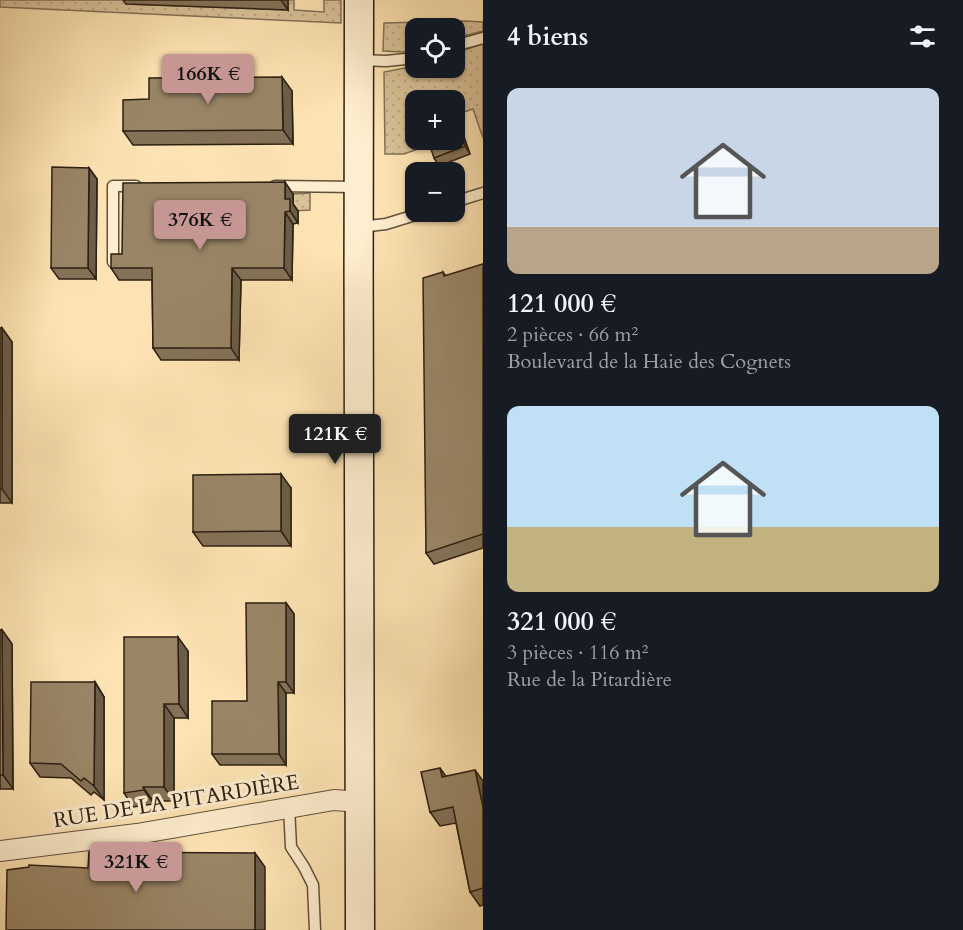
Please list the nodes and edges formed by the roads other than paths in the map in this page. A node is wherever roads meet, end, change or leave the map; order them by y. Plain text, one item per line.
1 (359, 0) edge
2 (483, 38) edge
3 (465, 43) edge
4 (405, 59) edge
5 (359, 60) junction
6 (147, 186) edge
7 (261, 186) edge
8 (358, 187) junction
9 (483, 193) edge
10 (465, 199) edge
11 (405, 218) edge
12 (360, 227) junction
13 (112, 262) edge
14 (360, 802) junction
15 (289, 807) junction
16 (0, 851) edge
17 (315, 930) edge
18 (360, 930) edge

1 - 5 main road
2 - 3 lane
4 - 5 lane
5 - 8 main road
6 - 13 lane
7 - 8 lane
8 - 12 main road
9 - 10 lane
11 - 12 lane
12 - 14 main road
14 - 15 street, RUE DE LA PITARDIÈRE
14 - 18 main road
15 - 16 street, RUE DE LA PITARDIÈRE
15 - 17 lane

